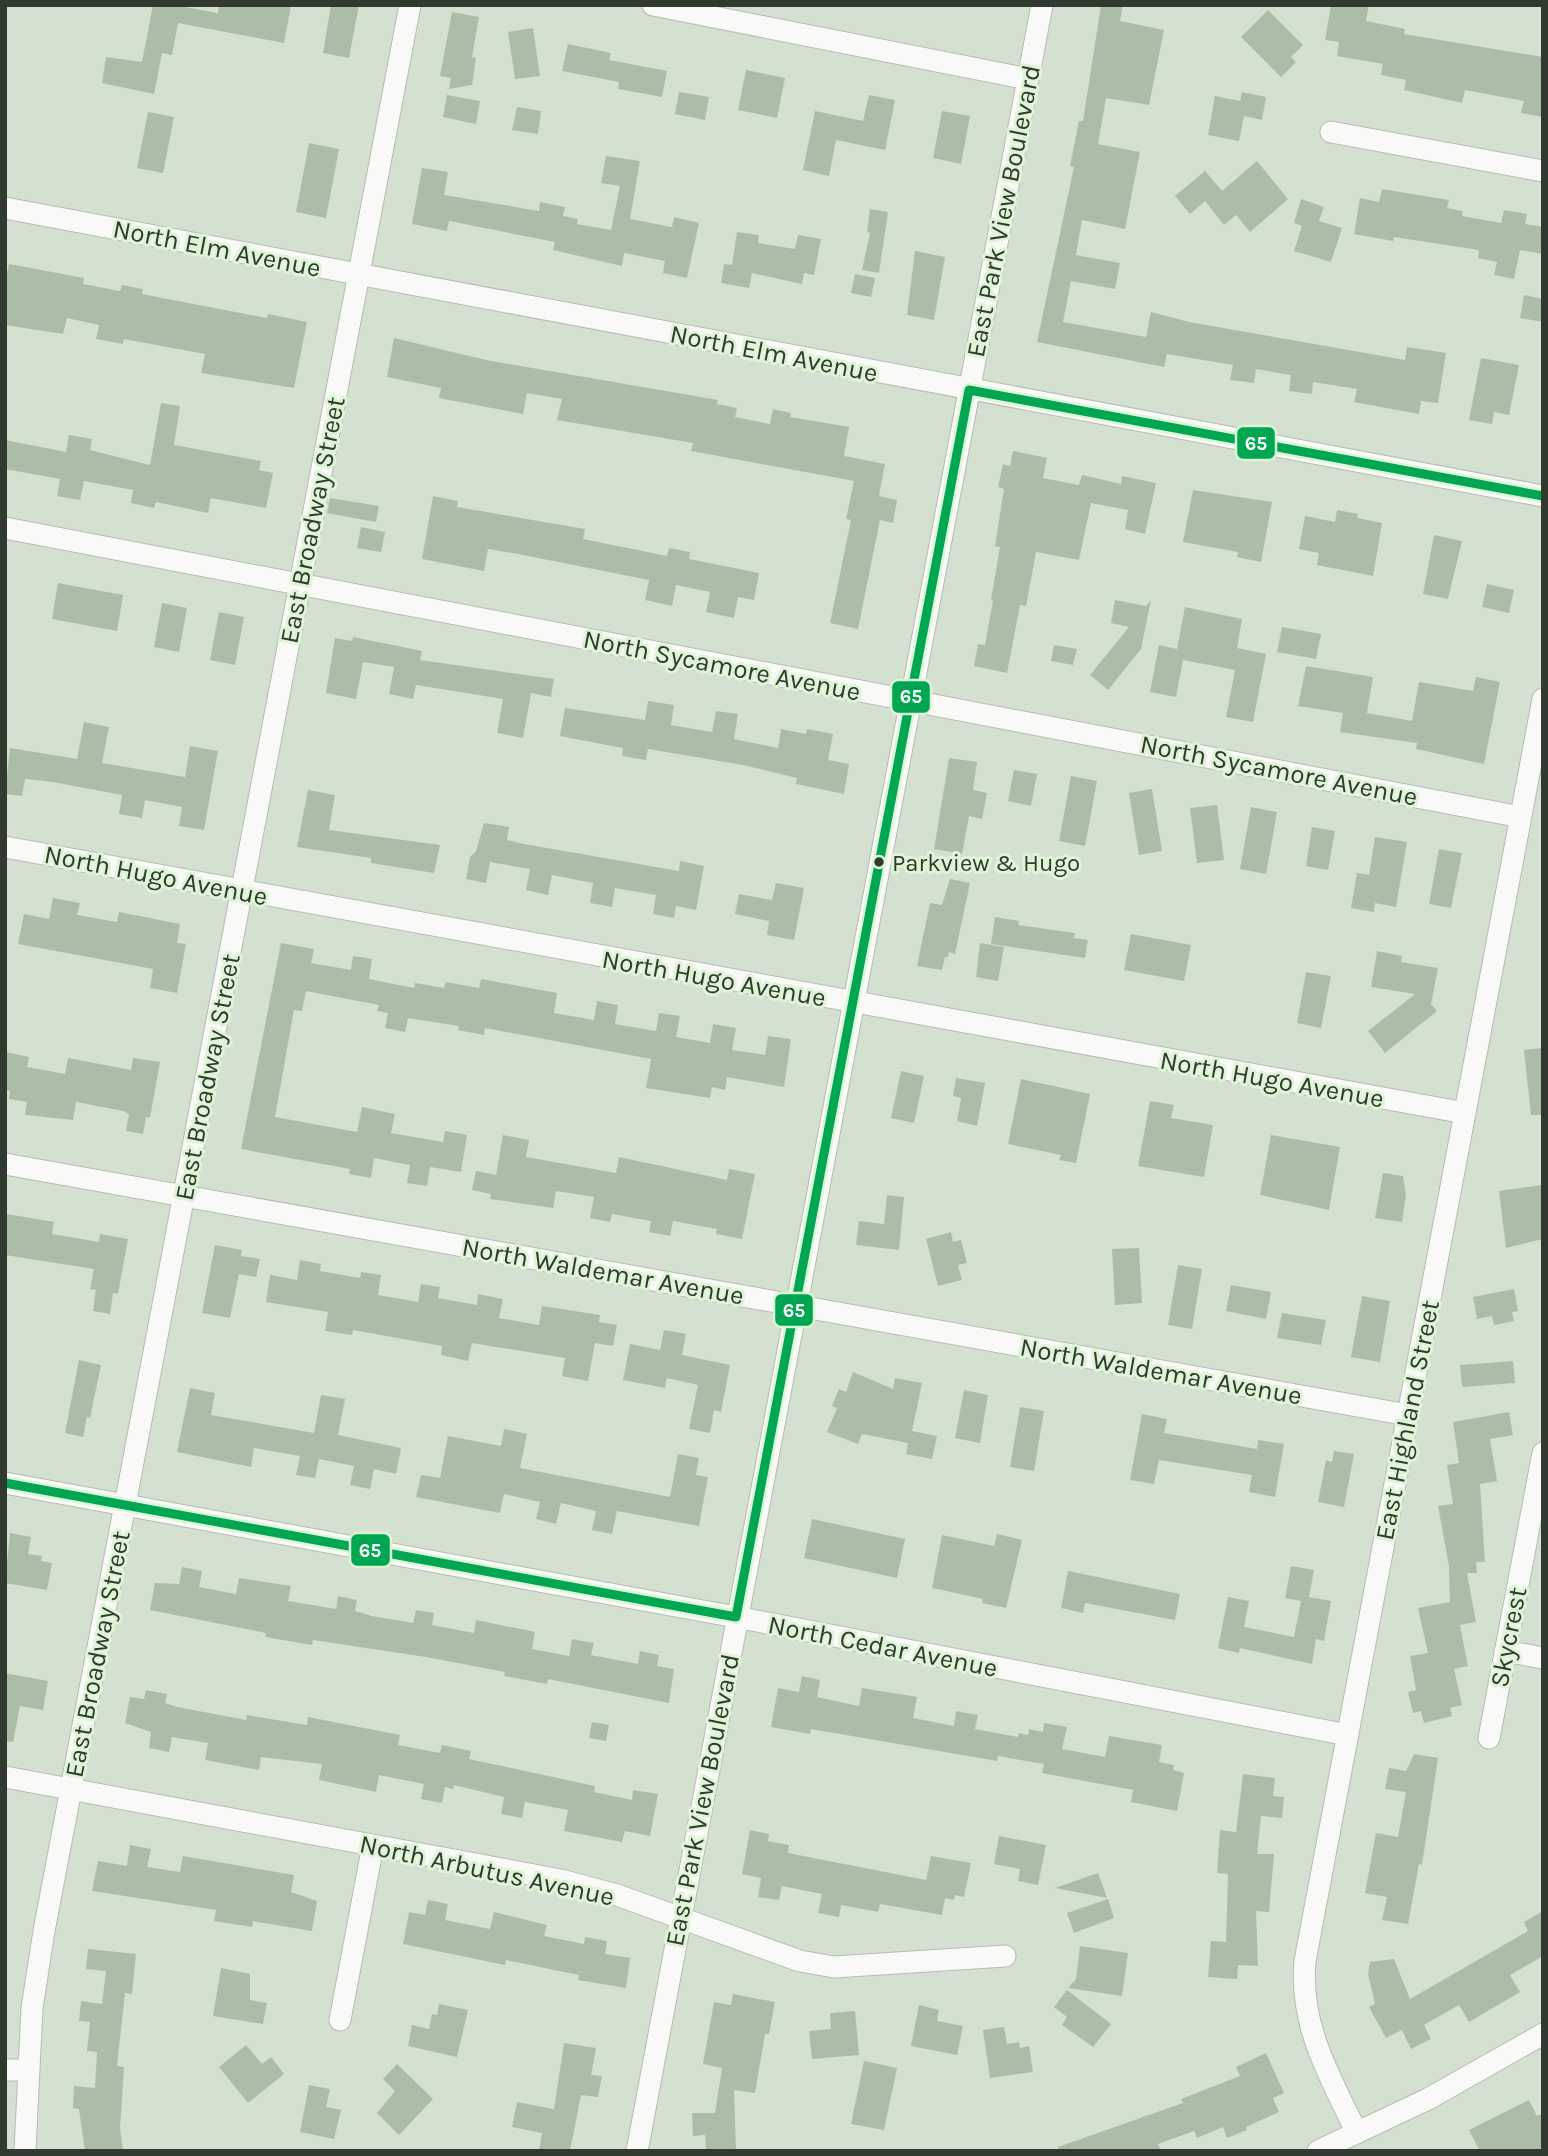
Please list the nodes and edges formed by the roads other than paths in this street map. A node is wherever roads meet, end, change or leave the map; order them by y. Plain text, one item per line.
1 (410, 5) edge
2 (653, 5) edge
3 (1042, 5) edge
4 (1028, 79) junction
5 (1331, 132) dead end
6 (1543, 171) edge
7 (5, 208) edge
8 (359, 275) junction
9 (969, 390) junction
10 (1543, 496) edge
11 (5, 528) edge
12 (300, 584) junction
13 (1543, 699) edge
14 (910, 701) junction
15 (1521, 817) junction
16 (5, 847) edge
17 (242, 891) junction
18 (853, 1003) junction
19 (1465, 1114) junction
20 (5, 1164) edge
21 (184, 1196) junction
22 (795, 1306) junction
23 (1408, 1415) junction
24 (1543, 1453) edge
25 (5, 1483) edge
26 (126, 1506) junction
27 (736, 1617) junction
28 (1505, 1651) junction
29 (1543, 1658) edge
30 (1348, 1735) junction
31 (1489, 1738) dead end
32 (5, 1777) edge
33 (71, 1789) junction
34 (373, 1845) junction
35 (680, 1919) junction
36 (1005, 1956) dead end
37 (340, 2020) dead end
38 (1543, 2034) edge
39 (5, 2070) edge
40 (27, 2070) junction
41 (1357, 2133) junction
42 (25, 2151) edge
43 (637, 2151) edge
44 (1318, 2151) edge

1 - 8 street, East Broadway Street
2 - 4 street
3 - 4 street, East Park View Boulevard
4 - 9 street, East Park View Boulevard
5 - 6 street
7 - 8 street, North Elm Avenue
8 - 9 street, North Elm Avenue
8 - 12 street, East Broadway Street
9 - 10 street, North Elm Avenue
9 - 14 street, East Park View Boulevard
11 - 12 street, North Sycamore Avenue
12 - 14 street, North Sycamore Avenue
12 - 17 street, East Broadway Street
13 - 15 street, East Highland Street
14 - 15 street, North Sycamore Avenue
14 - 18 street, East Park View Boulevard
15 - 19 street, East Highland Street
16 - 17 street, North Hugo Avenue
17 - 18 street, North Hugo Avenue
17 - 21 street, East Broadway Street
18 - 19 street, North Hugo Avenue
18 - 22 street, East Park View Boulevard
19 - 23 street, East Highland Street
20 - 21 street, North Waldemar Avenue
21 - 22 street, North Waldemar Avenue
21 - 26 street, East Broadway Street
22 - 23 street, North Waldemar Avenue
22 - 27 street, East Park View Boulevard
23 - 30 street, East Highland Street
24 - 28 street, Skycrest
25 - 26 street, North Cedar Avenue
26 - 27 street, North Cedar Avenue
26 - 33 street, East Broadway Street
27 - 30 street, North Cedar Avenue
27 - 35 street, East Park View Boulevard
28 - 29 street
28 - 31 street, Skycrest
30 - 41 street, East Highland Street
32 - 33 street, North Arbutus Avenue
33 - 34 street, North Arbutus Avenue
33 - 40 street, East Broadway Street
34 - 35 street, North Arbutus Avenue
34 - 37 street
35 - 36 street, North Arbutus Avenue
35 - 43 street, East Park View Boulevard
38 - 41 street
39 - 40 street
40 - 42 street, East Broadway Street
41 - 44 street

